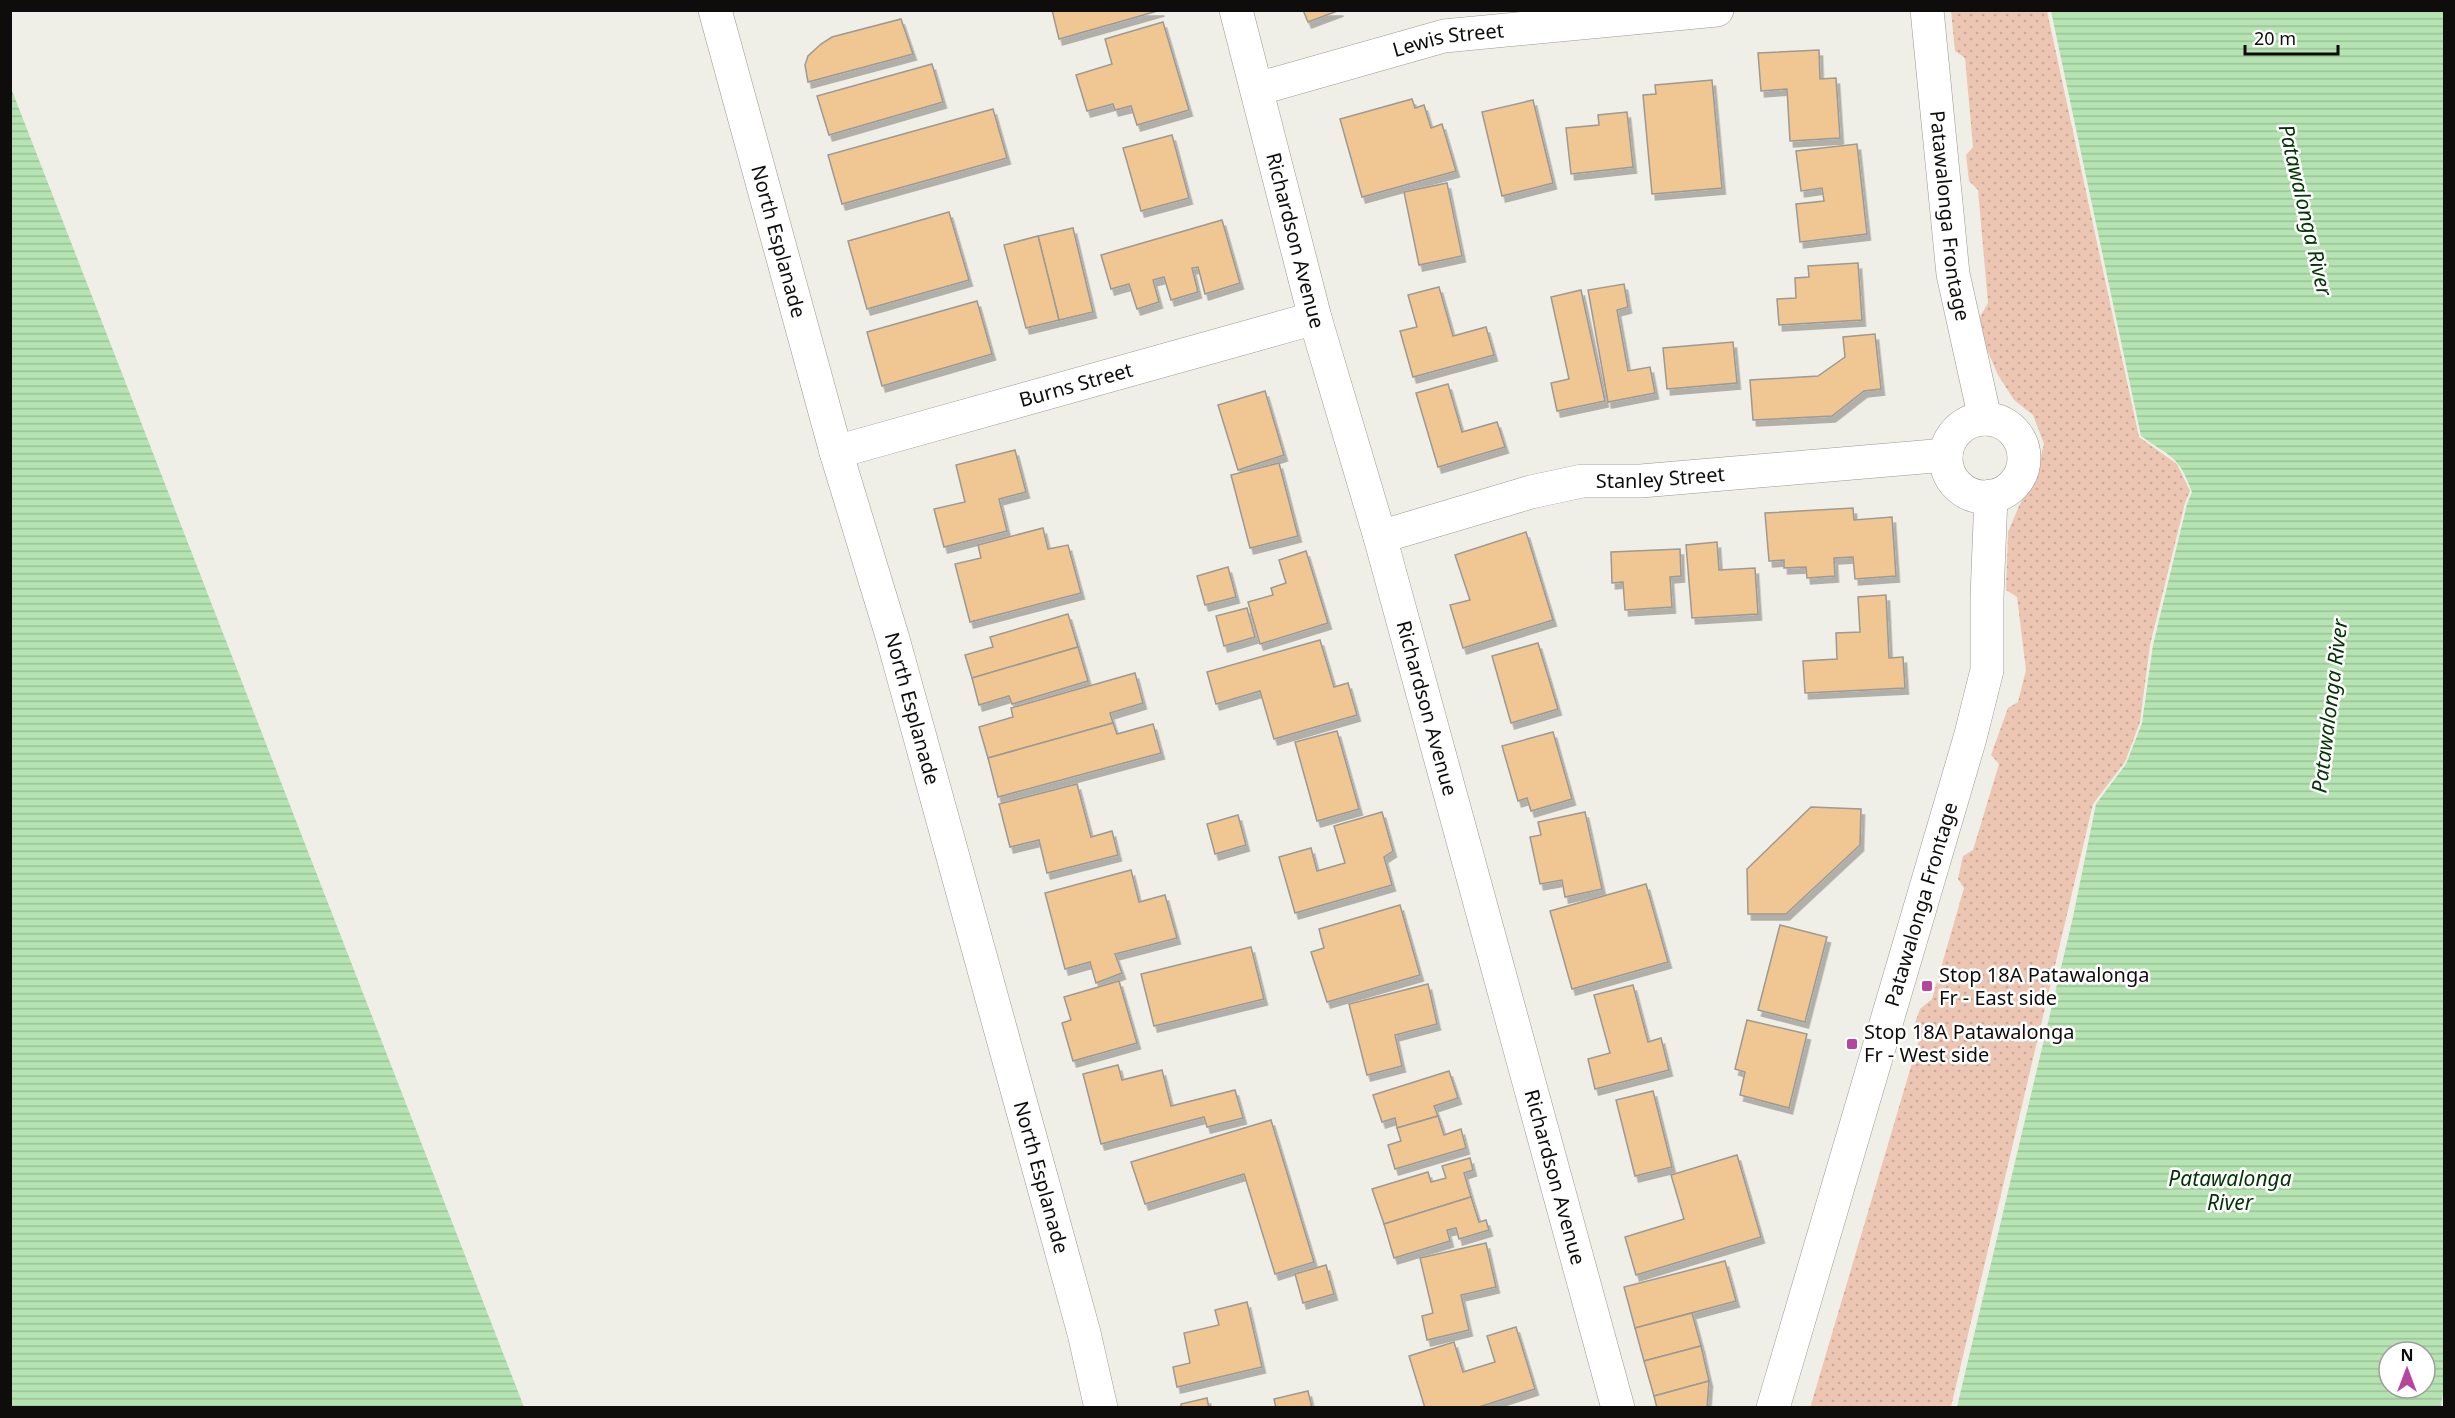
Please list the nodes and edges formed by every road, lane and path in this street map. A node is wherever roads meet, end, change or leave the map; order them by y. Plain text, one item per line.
1 (715, 10) edge
2 (1236, 10) edge
3 (1718, 10) edge
4 (1927, 10) edge
5 (1257, 89) junction
6 (1315, 318) junction
7 (1985, 419) junction
8 (836, 452) junction
9 (1946, 455) junction
10 (1991, 496) junction
11 (1380, 537) junction
12 (1101, 1407) edge
13 (1618, 1407) edge
14 (1773, 1407) edge

1 - 8 street, North Esplanade
2 - 5 street, Richardson Avenue
3 - 5 street, Lewis Street
4 - 7 street, Patawalonga Frontage
5 - 6 street, Richardson Avenue
6 - 8 street, Burns Street
6 - 11 street, Richardson Avenue
7 - 9 street
7 - 10 street
8 - 12 street, North Esplanade
9 - 10 street
9 - 11 street, Stanley Street
10 - 14 street, Patawalonga Frontage
11 - 13 street, Richardson Avenue

